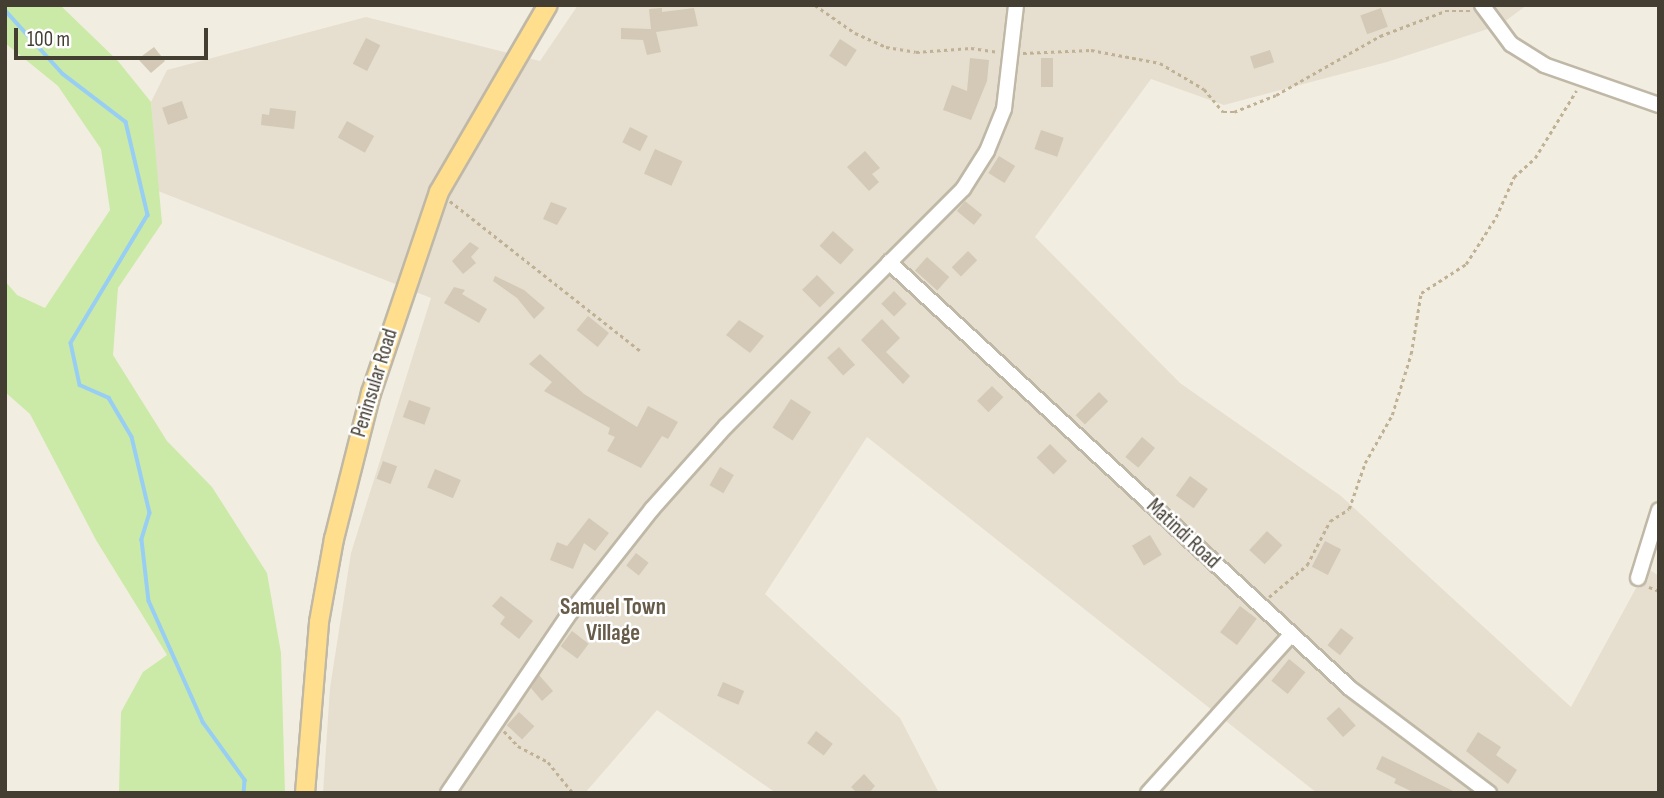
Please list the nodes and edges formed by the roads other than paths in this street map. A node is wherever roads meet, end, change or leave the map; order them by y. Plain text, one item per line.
1 (548, 5) edge
2 (1016, 5) edge
3 (1484, 10) edge
4 (1659, 105) edge
5 (889, 262) junction
6 (1659, 510) edge
7 (1638, 578) dead end
8 (1291, 635) junction
9 (305, 793) edge
10 (448, 793) edge
11 (1148, 793) edge
12 (1489, 793) edge

1 - 9 main road, Peninsular Road
2 - 5 street
3 - 4 street
5 - 8 street, Matindi Road
5 - 10 street
6 - 7 street
8 - 11 street
8 - 12 street, Matindi Road

